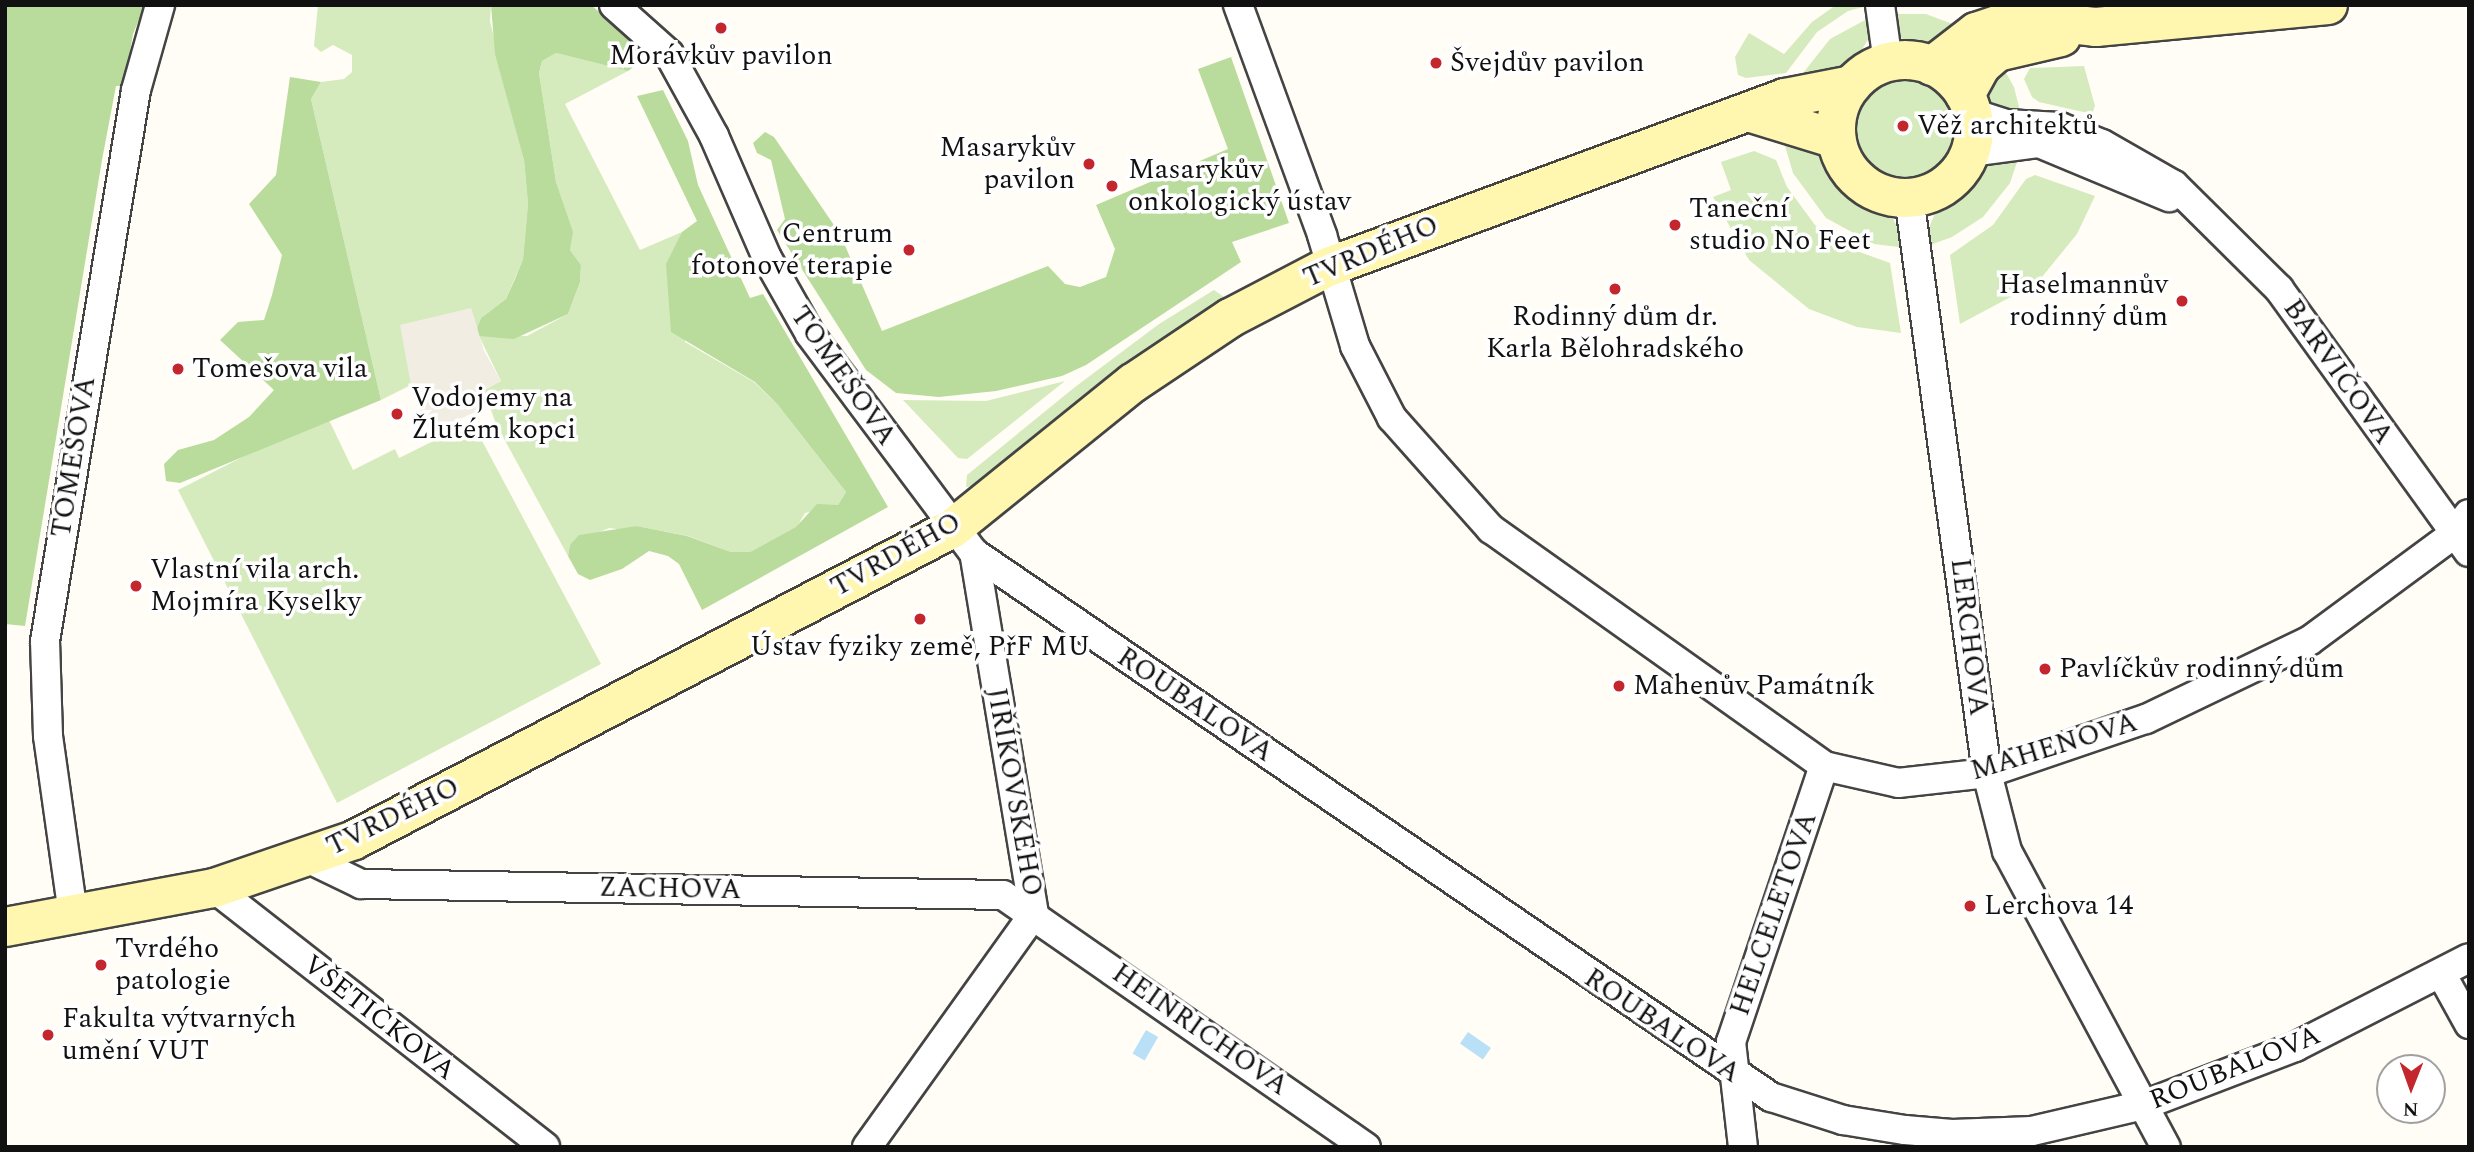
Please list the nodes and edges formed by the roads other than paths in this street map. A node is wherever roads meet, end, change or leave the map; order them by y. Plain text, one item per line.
1 (160, 5) edge
2 (614, 5) edge
3 (1238, 5) edge
4 (1880, 5) edge
5 (2328, 5) edge
6 (2096, 27) junction
7 (1888, 63) junction
8 (1932, 66) junction
9 (1852, 85) junction
10 (1968, 104) junction
11 (1751, 113) junction
12 (1836, 139) junction
13 (1970, 152) junction
14 (1909, 197) junction
15 (2192, 206) junction
16 (1328, 267) junction
17 (2463, 534) edge
18 (963, 541) junction
19 (1824, 766) junction
20 (1987, 773) junction
21 (307, 858) junction
22 (214, 888) junction
23 (73, 914) junction
24 (1034, 914) junction
25 (5, 927) edge
26 (2469, 958) edge
27 (2442, 975) junction
28 (2469, 1024) edge
29 (1735, 1076) junction
30 (2144, 1105) junction
31 (545, 1147) edge
32 (867, 1147) edge
33 (1366, 1147) edge
34 (1743, 1147) edge
35 (2166, 1147) edge

1 - 23 street, TOMEŠOVA
2 - 18 street, TOMEŠOVA
3 - 16 street, MAHENOVA
4 - 7 street
5 - 6 street
6 - 8 street
6 - 10 street
7 - 8 street
7 - 9 street
8 - 10 street
9 - 11 street, TVRDÉHO
9 - 12 street
10 - 13 street
10 - 15 street, BARVIČOVA
11 - 12 street
11 - 16 street, TVRDÉHO
12 - 14 street
13 - 14 street
13 - 15 street, BARVIČOVA
14 - 20 street, LERCHOVA
15 - 17 street, BARVIČOVA
16 - 18 street, TVRDÉHO
16 - 19 street, MAHENOVA
17 - 20 street, MAHENOVA
18 - 21 street, TVRDÉHO
18 - 24 street, JIŘÍKOVSKÉHO
18 - 29 street, ROUBALOVA
19 - 20 street, MAHENOVA
19 - 29 street, HELCELETOVA
20 - 30 street, LERCHOVA
21 - 22 street, TVRDÉHO
21 - 24 street, ZACHOVA
22 - 23 street, TVRDÉHO
22 - 31 street, VŠETIČKOVA
23 - 25 street, TVRDÉHO
24 - 32 street, JIŘÍKOVSKÉHO
24 - 33 street, HEINRICHOVA
26 - 27 street, ROUBALOVA
27 - 28 street
27 - 30 street, ROUBALOVA
29 - 30 street, ROUBALOVA
29 - 34 street, HELCELETOVA
30 - 35 street, LERCHOVA

